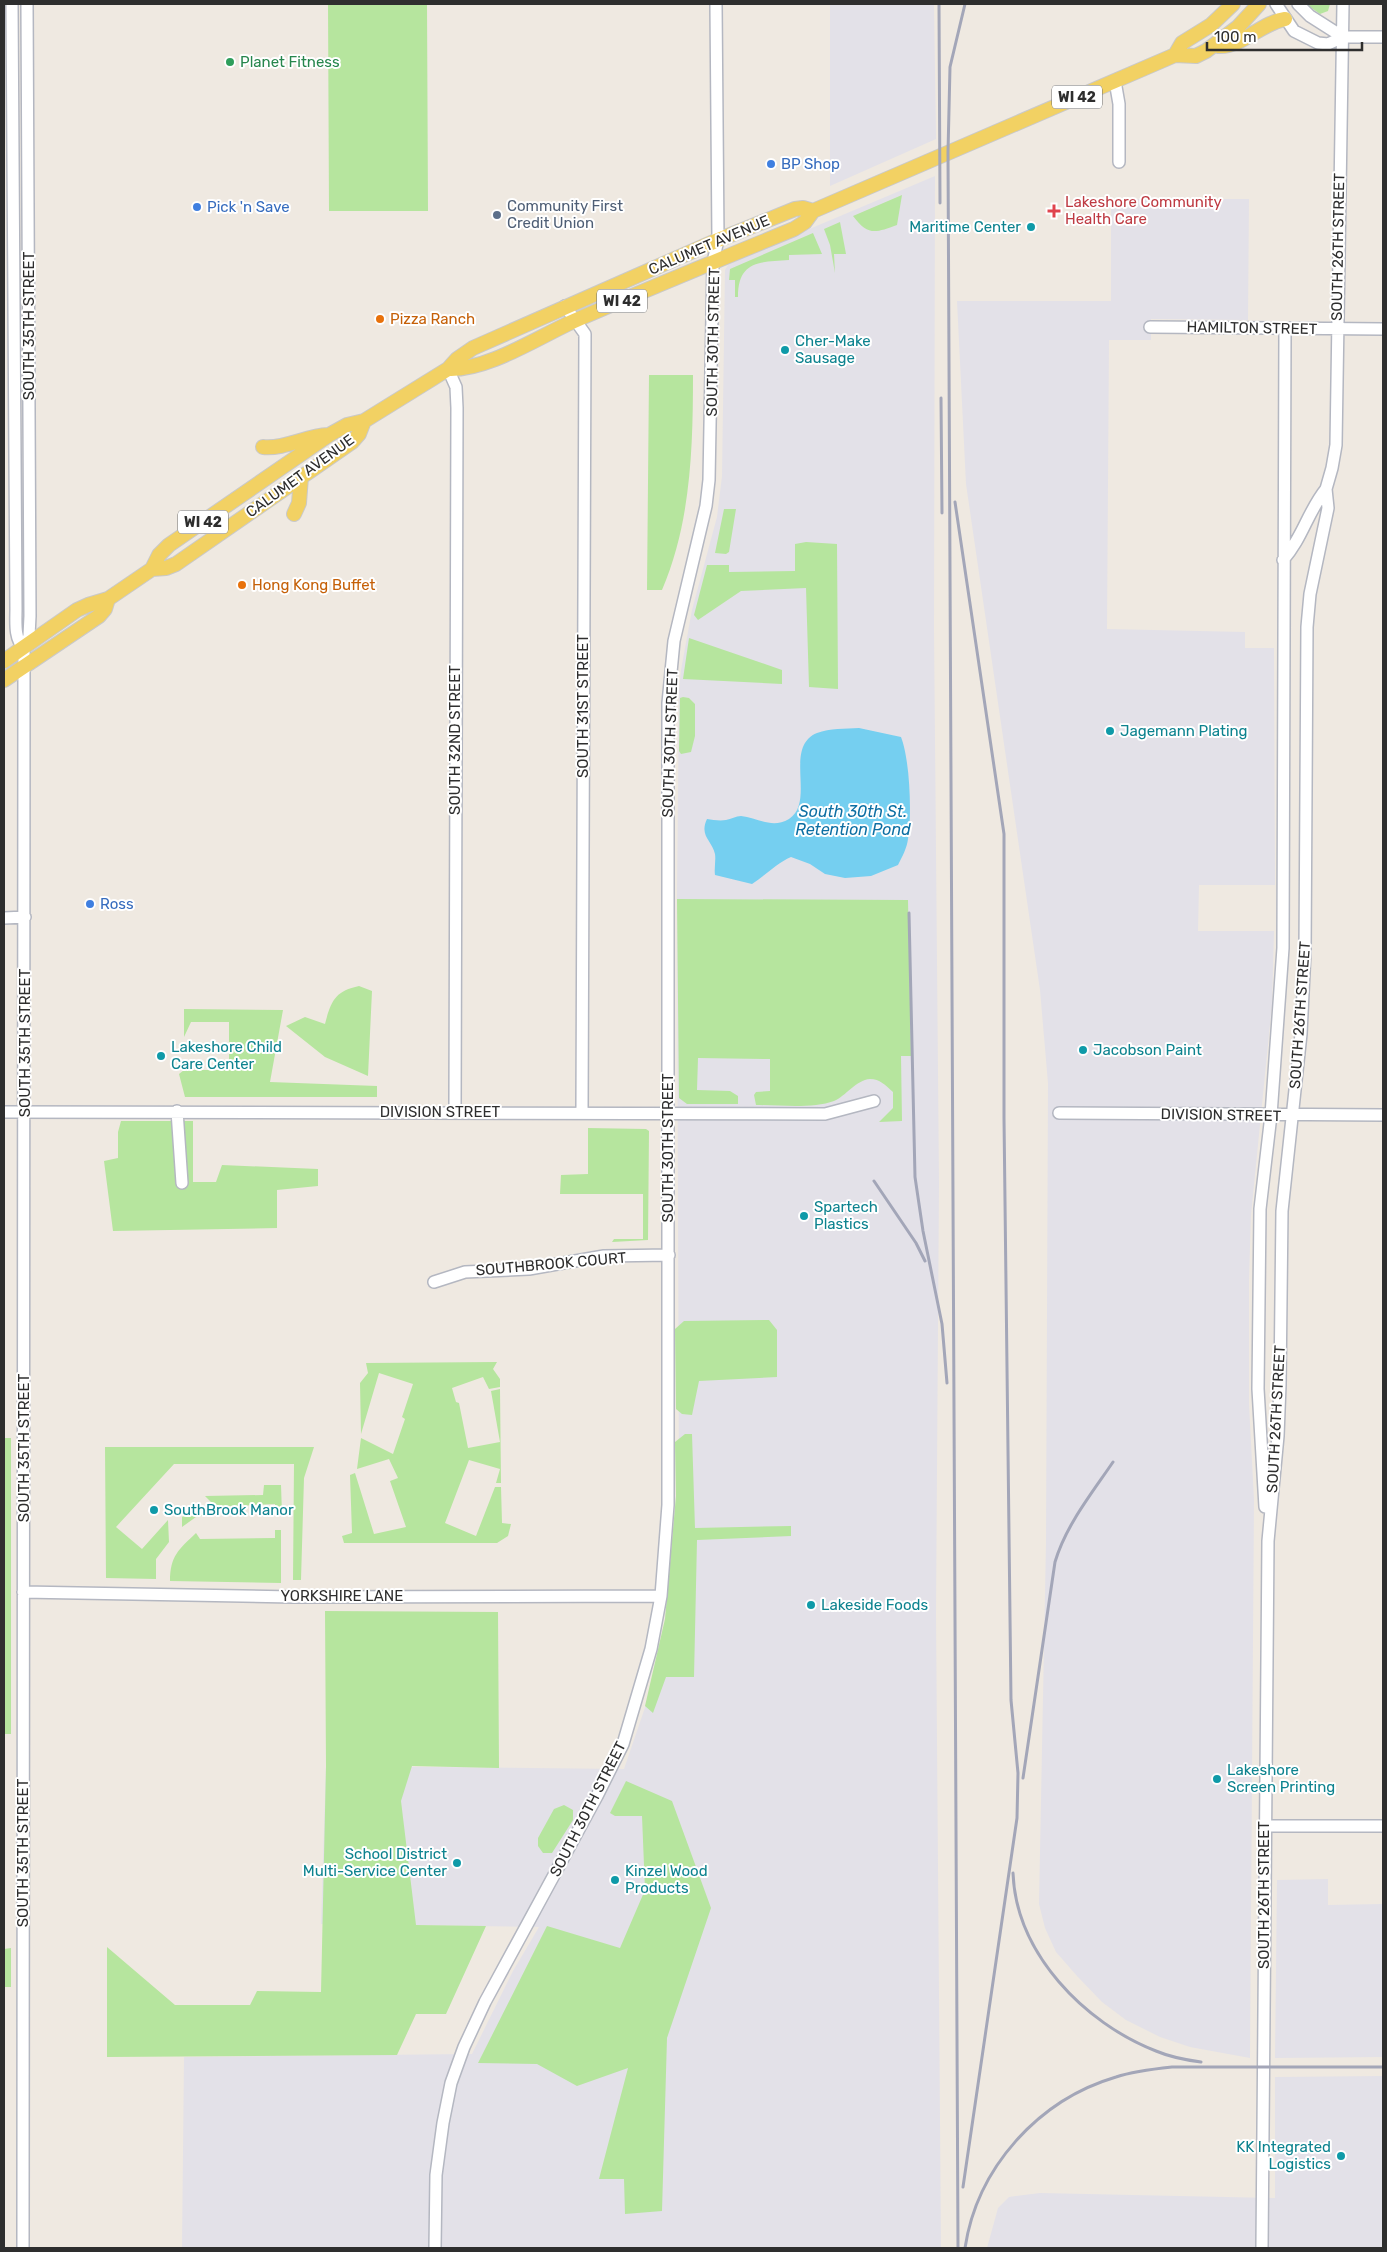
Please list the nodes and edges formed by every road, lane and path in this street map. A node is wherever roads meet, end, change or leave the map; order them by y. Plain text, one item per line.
1 (12, 4) edge
2 (28, 4) edge
3 (716, 4) edge
4 (1233, 4) edge
5 (1259, 4) edge
6 (1276, 4) edge
7 (1298, 4) edge
8 (1343, 4) edge
9 (1285, 19) junction
10 (1342, 37) junction
11 (1383, 37) edge
12 (8, 43) edge
13 (28, 43) junction
14 (1215, 46) junction
15 (1175, 55) junction
16 (1115, 81) junction
17 (1119, 162) dead end
18 (813, 211) junction
19 (718, 240) junction
20 (713, 262) junction
21 (565, 306) junction
22 (576, 321) junction
23 (1150, 327) dead end
24 (1285, 328) junction
25 (1337, 329) junction
26 (1383, 329) edge
27 (448, 369) junction
28 (9, 388) edge
29 (29, 388) junction
30 (364, 421) junction
31 (329, 435) junction
32 (263, 447) dead end
33 (301, 477) junction
34 (266, 479) junction
35 (1326, 490) junction
36 (276, 495) junction
37 (294, 514) dead end
38 (1283, 560) junction
39 (152, 569) junction
40 (108, 599) junction
41 (24, 648) junction
42 (4, 661) edge
43 (24, 667) junction
44 (4, 680) edge
45 (4, 918) edge
46 (25, 918) junction
47 (874, 1101) dead end
48 (4, 1112) edge
49 (25, 1112) junction
50 (178, 1112) junction
51 (455, 1112) junction
52 (582, 1112) junction
53 (668, 1113) junction
54 (1059, 1113) dead end
55 (1271, 1115) junction
56 (1292, 1115) junction
57 (1383, 1116) edge
58 (182, 1184) dead end
59 (669, 1255) junction
60 (434, 1282) dead end
61 (1268, 1541) junction
62 (23, 1592) junction
63 (661, 1596) junction
64 (1264, 1826) junction
65 (1383, 1826) edge
66 (23, 2248) edge
67 (435, 2248) edge
68 (1262, 2248) edge

1 - 12 street, SOUTH 35TH STREET
2 - 13 street, SOUTH 35TH STREET
3 - 19 street, SOUTH 30TH STREET
4 - 15 main road, CALUMET AVENUE / WI 42
5 - 14 main road, CALUMET AVENUE / WI 42
6 - 9 street
7 - 10 street
8 - 10 street, SOUTH 26TH STREET
9 - 10 street
9 - 14 main road
10 - 11 street
10 - 25 street, SOUTH 26TH STREET
12 - 13 street
12 - 28 street, SOUTH 35TH STREET
13 - 29 street, SOUTH 35TH STREET
14 - 15 main road, CALUMET AVENUE / WI 42
15 - 16 main road, CALUMET AVENUE / WI 42
16 - 17 street
16 - 18 main road, CALUMET AVENUE / WI 42
18 - 19 main road, CALUMET AVENUE / WI 42
18 - 20 main road, CALUMET AVENUE / WI 42
19 - 20 street, SOUTH 30TH STREET
19 - 21 main road, CALUMET AVENUE / WI 42
20 - 22 main road, CALUMET AVENUE / WI 42
20 - 53 street, SOUTH 30TH STREET
21 - 22 street, SOUTH 31ST STREET
21 - 27 main road, CALUMET AVENUE / WI 42
22 - 27 main road, CALUMET AVENUE / WI 42
22 - 52 street, SOUTH 31ST STREET
23 - 24 street, HAMILTON STREET
24 - 25 street, HAMILTON STREET
24 - 38 street, SOUTH 26TH STREET
25 - 26 street, HAMILTON STREET
25 - 35 street, SOUTH 26TH STREET
27 - 30 main road, CALUMET AVENUE / WI 42
27 - 51 street, SOUTH 32ND STREET
28 - 29 street
28 - 41 street, SOUTH 35TH STREET
29 - 41 street, SOUTH 35TH STREET
30 - 31 main road, CALUMET AVENUE / WI 42
30 - 33 main road, CALUMET AVENUE / WI 42
31 - 32 main road
31 - 34 main road, CALUMET AVENUE / WI 42
33 - 36 main road, CALUMET AVENUE / WI 42
33 - 37 main road
34 - 36 main road
34 - 39 main road, CALUMET AVENUE / WI 42
35 - 38 street, SOUTH 26TH STREET
35 - 56 street, SOUTH 26TH STREET
36 - 39 main road, CALUMET AVENUE / WI 42
38 - 55 street, SOUTH 26TH STREET
39 - 40 main road, CALUMET AVENUE / WI 42
40 - 41 main road, CALUMET AVENUE / WI 42
40 - 43 main road, CALUMET AVENUE / WI 42
41 - 42 main road, CALUMET AVENUE / WI 42
41 - 43 street, SOUTH 35TH STREET
43 - 44 main road, CALUMET AVENUE / WI 42
43 - 46 street, SOUTH 35TH STREET
45 - 46 street
46 - 49 street, SOUTH 35TH STREET
47 - 53 street, DIVISION STREET
48 - 49 street, DIVISION STREET
49 - 50 street, DIVISION STREET
49 - 62 street, SOUTH 35TH STREET
50 - 51 street, DIVISION STREET
50 - 58 street
51 - 52 street, DIVISION STREET
52 - 53 street, DIVISION STREET
53 - 59 street, SOUTH 30TH STREET
54 - 55 street, DIVISION STREET
55 - 56 street, DIVISION STREET
55 - 61 street, SOUTH 26TH STREET
56 - 57 street, DIVISION STREET
56 - 61 street, SOUTH 26TH STREET
59 - 60 street, SOUTHBROOK COURT
59 - 63 street, SOUTH 30TH STREET
61 - 64 street, SOUTH 26TH STREET
62 - 63 street, YORKSHIRE LANE
62 - 66 street, SOUTH 35TH STREET
63 - 67 street, SOUTH 30TH STREET
64 - 65 street
64 - 68 street, SOUTH 26TH STREET

